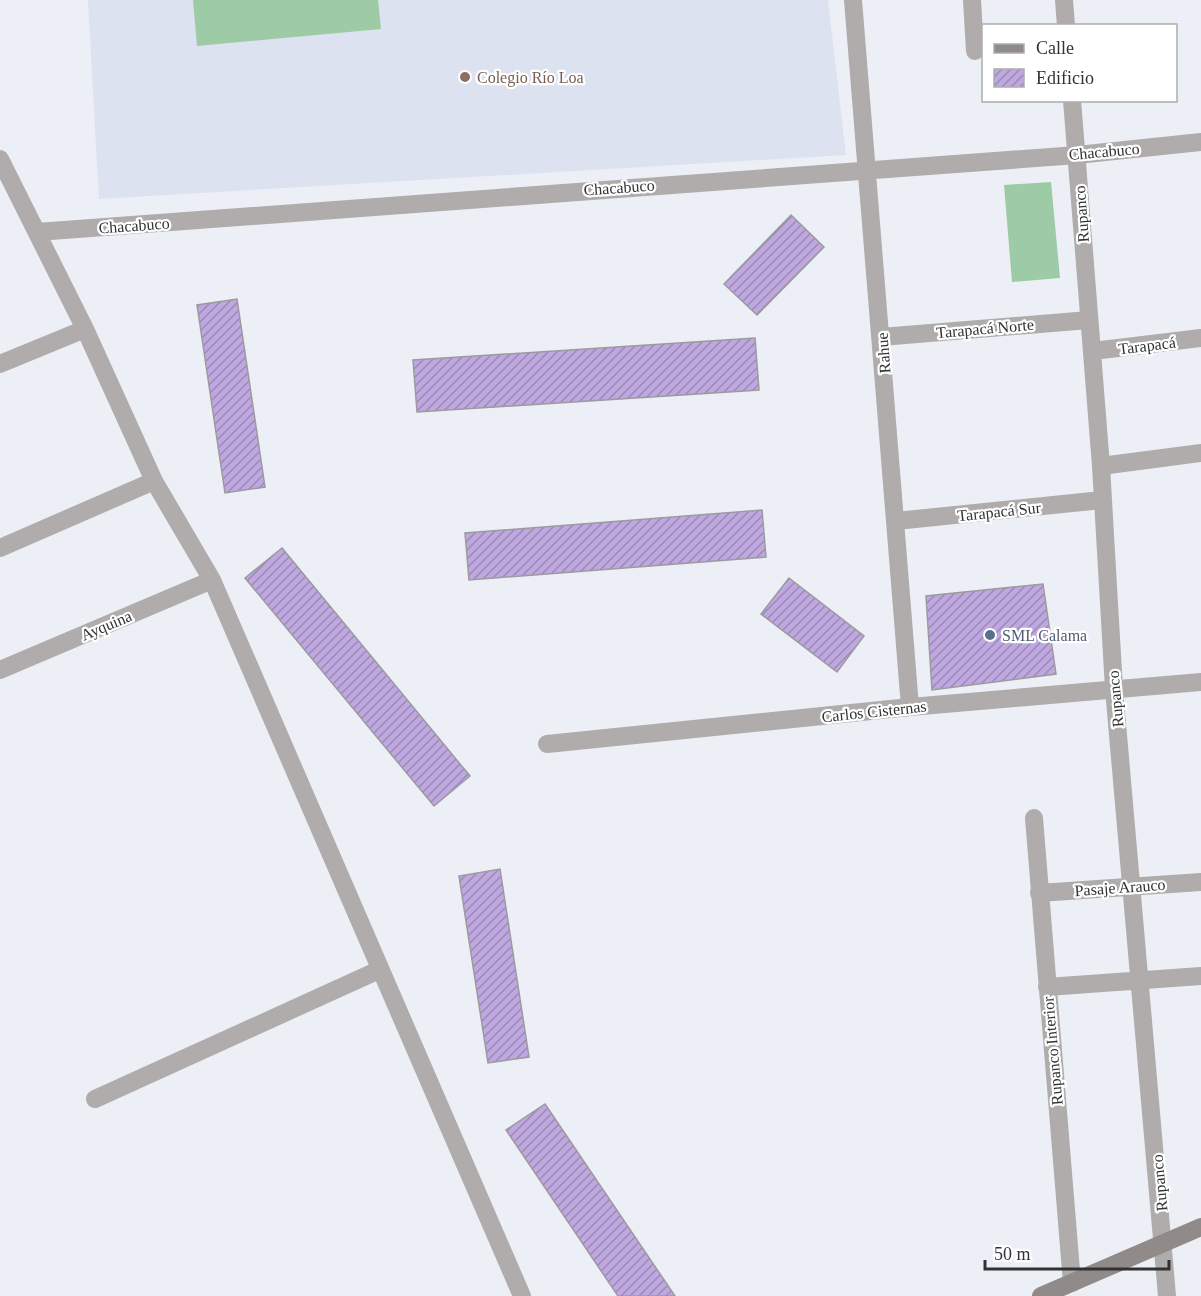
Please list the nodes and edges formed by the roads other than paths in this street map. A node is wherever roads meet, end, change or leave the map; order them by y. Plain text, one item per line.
1 (853, 0) edge
2 (972, 0) edge
3 (1064, 0) edge
4 (1066, 24) edge
5 (975, 51) dead end
6 (1072, 102) edge
7 (1201, 142) edge
8 (1077, 154) junction
9 (1, 163) edge
10 (866, 168) junction
11 (37, 232) junction
12 (1089, 320) junction
13 (85, 329) junction
14 (882, 337) junction
15 (1201, 338) edge
16 (1093, 351) junction
17 (0, 364) edge
18 (1201, 453) edge
19 (1101, 466) junction
20 (154, 481) junction
21 (1102, 500) junction
22 (896, 521) junction
23 (0, 549) edge
24 (212, 580) junction
25 (0, 670) edge
26 (1201, 682) edge
27 (1114, 689) junction
28 (910, 707) junction
29 (547, 744) dead end
30 (1034, 819) dead end
31 (1201, 882) edge
32 (1133, 886) junction
33 (1039, 893) junction
34 (379, 970) junction
35 (1201, 975) edge
36 (1142, 981) junction
37 (1047, 987) junction
38 (95, 1099) dead end
39 (1201, 1227) edge
40 (1164, 1243) junction
41 (1072, 1283) junction
42 (522, 1296) edge
43 (1041, 1296) edge
44 (1167, 1296) edge

1 - 10 street, Rahue
2 - 5 street
3 - 4 street
6 - 8 street, Rupanco
7 - 8 street, Chacabuco
8 - 10 street, Chacabuco
8 - 12 street, Rupanco
9 - 11 street
10 - 11 street, Chacabuco
10 - 14 street, Rahue
11 - 13 street
12 - 14 street, Tarapacá Norte
12 - 16 street, Rupanco
13 - 17 street
13 - 20 street
14 - 22 street, Rahue
15 - 16 street, Tarapacá
16 - 19 street, Rupanco
18 - 19 street
19 - 21 street, Rupanco
20 - 23 street
20 - 24 street
21 - 22 street, Tarapacá Sur
21 - 27 street, Rupanco
22 - 28 street, Rahue
24 - 25 street, Ayquina
24 - 34 street
26 - 27 street, Carlos Cisternas
27 - 28 street, Carlos Cisternas
27 - 32 street, Rupanco
28 - 29 street, Carlos Cisternas
30 - 33 street, Rupanco Interior
31 - 32 street, Pasaje Arauco
32 - 33 street, Pasaje Arauco
32 - 36 street, Rupanco
33 - 37 street, Rupanco Interior
34 - 38 street
34 - 42 street
35 - 36 street
36 - 37 street
36 - 40 street, Rupanco
37 - 41 street, Rupanco Interior
39 - 40 street
40 - 41 street
40 - 44 street, Rupanco
41 - 43 street

